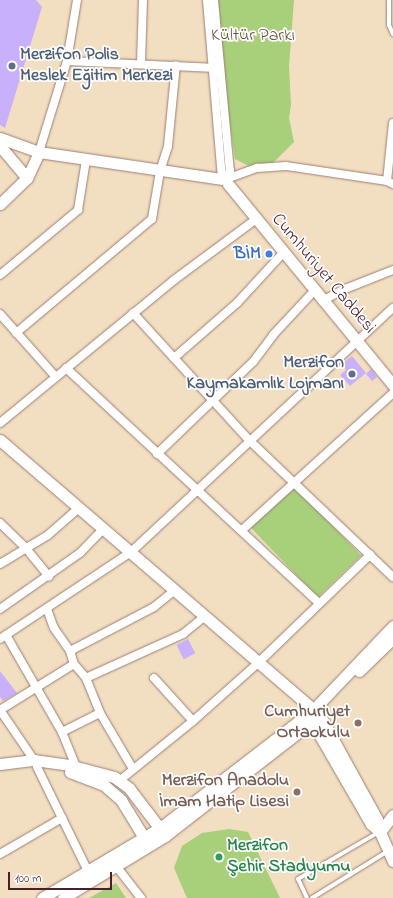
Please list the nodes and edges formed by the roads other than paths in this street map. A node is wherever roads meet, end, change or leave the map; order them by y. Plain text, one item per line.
1 (77, 0) edge
2 (143, 0) edge
3 (207, 0) edge
4 (214, 0) edge
5 (389, 0) edge
6 (393, 34) edge
7 (67, 61) junction
8 (141, 63) junction
9 (176, 65) junction
10 (216, 68) junction
11 (393, 122) edge
12 (0, 138) edge
13 (0, 146) edge
14 (38, 152) junction
15 (86, 160) junction
16 (160, 171) junction
17 (27, 178) junction
18 (226, 179) junction
19 (390, 183) edge
20 (0, 204) edge
21 (256, 219) junction
22 (283, 253) junction
23 (393, 270) edge
24 (0, 275) edge
25 (314, 291) junction
26 (322, 301) junction
27 (393, 308) edge
28 (133, 313) junction
29 (0, 314) edge
30 (16, 333) junction
31 (357, 342) junction
32 (174, 358) junction
33 (66, 368) junction
34 (55, 376) junction
35 (393, 385) edge
36 (393, 393) edge
37 (213, 400) junction
38 (0, 423) edge
39 (0, 440) edge
40 (249, 440) junction
41 (157, 454) junction
42 (292, 482) junction
43 (198, 489) junction
44 (79, 508) junction
45 (0, 523) edge
46 (103, 528) junction
47 (242, 530) junction
48 (25, 547) junction
49 (130, 552) junction
50 (370, 555) junction
51 (0, 564) edge
52 (49, 577) junction
53 (393, 577) edge
54 (175, 590) junction
55 (319, 603) junction
56 (0, 609) edge
57 (47, 609) junction
58 (205, 616) junction
59 (393, 626) edge
60 (3, 637) edge
61 (393, 638) edge
62 (70, 650) junction
63 (258, 663) junction
64 (74, 664) junction
65 (86, 678) junction
66 (154, 678) dead end
67 (34, 687) junction
68 (100, 713) junction
69 (315, 715) junction
70 (193, 721) junction
71 (62, 732) junction
72 (0, 764) edge
73 (36, 764) junction
74 (76, 767) junction
75 (134, 769) junction
76 (0, 771) edge
77 (119, 781) junction
78 (393, 815) edge
79 (62, 818) junction
80 (393, 824) edge
81 (162, 832) junction
82 (380, 832) junction
83 (147, 842) junction
84 (1, 852) edge
85 (391, 856) edge
86 (116, 866) junction
87 (88, 871) junction
88 (42, 898) edge
89 (63, 898) edge
90 (141, 898) edge
91 (307, 898) edge
92 (312, 898) edge

1 - 7 street
2 - 8 street
3 - 10 street
4 - 10 street
5 - 6 lane
7 - 8 street
7 - 14 street
8 - 9 street
9 - 10 street
9 - 16 street
10 - 18 street
11 - 19 street
12 - 14 street
13 - 17 street
14 - 15 street
14 - 17 street
15 - 16 street
15 - 24 street
16 - 18 street
16 - 30 street
17 - 20 street
18 - 19 street
18 - 21 street, Cumhuriyet Caddesi
21 - 22 street, Cumhuriyet Caddesi
21 - 28 street
22 - 25 street, Cumhuriyet Caddesi
22 - 32 street
23 - 26 street
25 - 26 street, Cumhuriyet Caddesi
25 - 37 street
26 - 31 street, Cumhuriyet Caddesi
27 - 31 street
28 - 32 street
28 - 33 street
29 - 30 street
30 - 34 street
31 - 35 street, Cumhuriyet Caddesi
31 - 40 street
32 - 37 street
33 - 34 street
33 - 41 street
34 - 38 street
36 - 42 street
37 - 40 street
37 - 41 street
39 - 44 street
40 - 42 street
40 - 43 street
41 - 43 street
42 - 47 street
42 - 50 street
43 - 47 street
43 - 49 street
44 - 46 street
44 - 48 street
45 - 48 street
46 - 49 street
46 - 52 street
47 - 55 street
48 - 51 street
48 - 52 street
49 - 54 street
49 - 57 street
50 - 53 street
50 - 55 street
52 - 56 street
54 - 58 street
54 - 62 street
55 - 63 street
57 - 60 street
57 - 62 street
58 - 63 street
58 - 65 street
59 - 69 street
60 - 67 street
61 - 69 street
62 - 64 street
63 - 69 street
63 - 70 street
64 - 65 street
64 - 67 street
65 - 68 street
66 - 70 street
67 - 71 street
67 - 73 street
68 - 71 street
68 - 75 street
69 - 81 street
69 - 82 street
70 - 75 street
71 - 74 street
72 - 73 street
73 - 74 street
73 - 76 street
73 - 79 street
73 - 83 street
74 - 77 street
75 - 77 street
77 - 81 street
78 - 82 street
79 - 84 street
79 - 87 street
80 - 82 street
81 - 83 street
82 - 85 street
82 - 91 lane
83 - 86 street
83 - 87 street
85 - 92 lane
86 - 89 street
86 - 90 street
87 - 88 street

